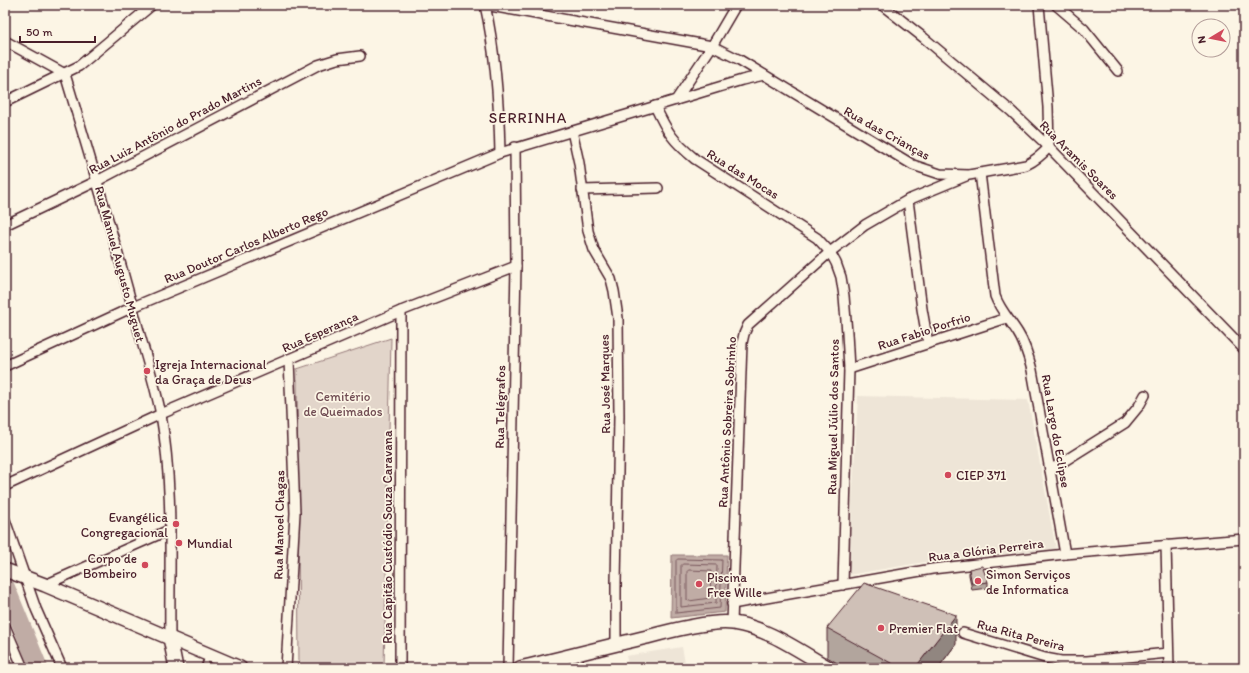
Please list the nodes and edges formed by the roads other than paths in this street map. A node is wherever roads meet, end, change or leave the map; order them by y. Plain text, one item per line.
1 (152, 5) edge
2 (485, 5) edge
3 (736, 5) edge
4 (882, 5) edge
5 (1039, 5) edge
6 (1056, 5) edge
7 (5, 41) edge
8 (712, 46) junction
9 (360, 56) dead end
10 (1118, 71) dead end
11 (65, 74) junction
12 (764, 76) junction
13 (676, 100) junction
14 (5, 102) edge
15 (655, 106) junction
16 (572, 131) junction
17 (515, 147) junction
18 (1049, 147) junction
19 (500, 153) junction
20 (980, 173) junction
21 (969, 175) junction
22 (97, 181) junction
23 (658, 188) dead end
24 (582, 190) junction
25 (908, 200) junction
26 (5, 225) edge
27 (830, 252) junction
28 (516, 266) junction
29 (133, 307) junction
30 (400, 311) junction
31 (1007, 318) junction
32 (928, 344) junction
33 (1244, 349) edge
34 (289, 359) junction
35 (5, 366) edge
36 (849, 369) junction
37 (1145, 395) dead end
38 (161, 414) junction
39 (1050, 470) junction
40 (5, 486) edge
41 (5, 520) edge
42 (169, 530) junction
43 (1244, 538) edge
44 (1166, 545) junction
45 (1065, 554) junction
46 (14, 573) edge
47 (45, 585) junction
48 (843, 585) junction
49 (732, 604) junction
50 (732, 623) junction
51 (5, 626) edge
52 (963, 634) dead end
53 (170, 638) junction
54 (616, 644) junction
55 (1168, 653) junction
56 (208, 655) junction
57 (814, 665) edge
58 (233, 667) edge
59 (23, 668) edge
60 (62, 668) edge
61 (176, 668) edge
62 (204, 668) edge
63 (286, 668) edge
64 (400, 668) edge
65 (508, 668) edge
66 (520, 668) edge
67 (829, 668) edge
68 (1169, 668) edge

1 - 11 street
2 - 8 street
2 - 19 street
3 - 8 street
4 - 18 street, Rua Aramis Soares
5 - 18 street
6 - 10 street
7 - 11 street
8 - 12 street, Rua das Crianças
8 - 13 street
9 - 22 street, Rua Luiz Antônio do Prado Martins
11 - 14 street
11 - 22 street, Rua Manuel Augusto Muguet
12 - 13 street, Rua Doutor Carlos Alberto Rego
12 - 21 street, Rua das Crianças
13 - 15 street, Rua Doutor Carlos Alberto Rego
15 - 16 street, Rua Doutor Carlos Alberto Rego
15 - 27 street, Rua das Mocas
16 - 17 street, Rua Doutor Carlos Alberto Rego
16 - 24 street, Rua José Marques
17 - 19 street, Rua Doutor Carlos Alberto Rego
17 - 28 street, Rua Telégrafos
18 - 20 street, Rua das Crianças
18 - 33 street, Rua Aramis Soares
19 - 29 street, Rua Doutor Carlos Alberto Rego
20 - 21 street, Rua das Crianças
20 - 31 street, Rua Largo do Eclipse
21 - 25 street, Rua Antônio Sobreira Sobrinho
22 - 26 street, Rua Luiz Antônio do Prado Martins
22 - 29 street, Rua Manuel Augusto Muguet
23 - 24 street
24 - 54 street, Rua José Marques
25 - 27 street, Rua Antônio Sobreira Sobrinho
25 - 32 street
27 - 36 street, Rua Miguel Júlio dos Santos
27 - 49 street, Rua Antônio Sobreira Sobrinho
28 - 30 street, Rua Esperança
28 - 65 street, Rua Telégrafos
29 - 35 street, Rua Doutor Carlos Alberto Rego
29 - 38 street, Rua Manuel Augusto Muguet
30 - 34 street, Rua Esperança
30 - 64 street, Rua Capitão Custódio Souza Caravana
31 - 32 street, Rua Fabio Porfrio
31 - 39 street, Rua Largo do Eclipse
32 - 36 street, Rua Fabio Porfrio
34 - 38 street, Rua Esperança
34 - 63 street, Rua Manoel Chagas
36 - 48 street, Rua Miguel Júlio dos Santos
37 - 39 street
38 - 40 street, Rua Esperança
38 - 42 street, Rua Manuel Augusto Muguet
39 - 45 street, Rua Largo do Eclipse
41 - 46 street
42 - 47 street
42 - 53 street, Rua Manuel Augusto Muguet
43 - 44 street, Rua a Glória Perreira
44 - 45 street, Rua a Glória Perreira
44 - 55 street
45 - 48 street, Rua a Glória Perreira
46 - 47 main road
46 - 60 street
47 - 53 main road
48 - 49 street, Rua a Glória Perreira
49 - 50 street, Rua Antônio Sobreira Sobrinho
50 - 54 main road
50 - 57 main road
51 - 59 street
52 - 55 street, Rua Rita Pereira
53 - 56 main road
53 - 61 main road, Rua Manuel Augusto Muguet
54 - 66 main road
55 - 68 street
56 - 58 main road
56 - 62 lane
57 - 67 main road

